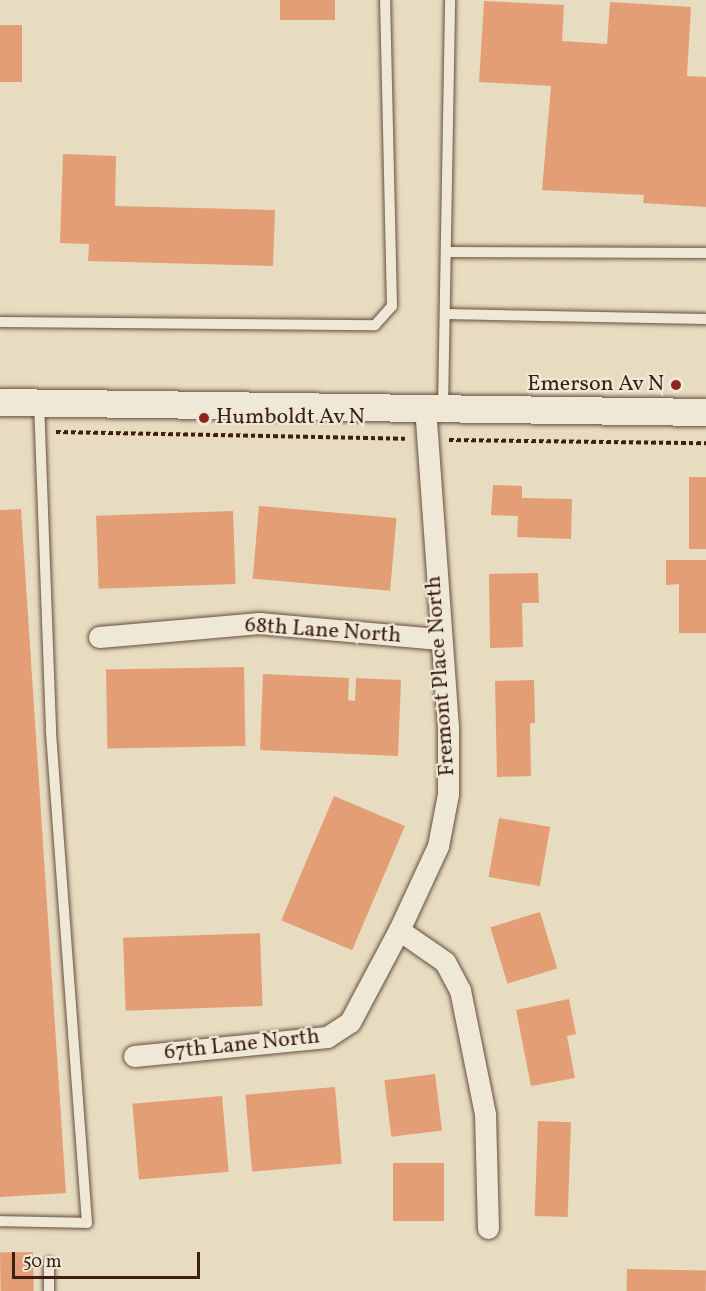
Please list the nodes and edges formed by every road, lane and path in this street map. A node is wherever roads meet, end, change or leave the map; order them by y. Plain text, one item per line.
1 (386, 0) edge
2 (450, 0) edge
3 (446, 252) junction
4 (706, 253) edge
5 (445, 314) junction
6 (706, 319) edge
7 (0, 322) edge
8 (0, 402) edge
9 (39, 402) junction
10 (434, 408) junction
11 (706, 412) edge
12 (38, 431) junction
13 (426, 440) junction
14 (706, 443) edge
15 (99, 637) dead end
16 (439, 639) junction
17 (399, 930) junction
18 (134, 1056) dead end
19 (0, 1221) edge
20 (488, 1228) dead end
21 (49, 1263) dead end
22 (49, 1291) edge

1 - 7 lane
2 - 3 lane
3 - 4 lane
3 - 5 lane
5 - 6 lane
5 - 10 lane
8 - 9 street
9 - 10 street
9 - 12 lane
10 - 11 street
10 - 13 street, Fremont Place North
12 - 13 path
12 - 19 lane
13 - 14 path
13 - 16 street, Fremont Place North
15 - 16 street, 68th Lane North
16 - 17 street, Fremont Place North
17 - 18 street, 67th Lane North
17 - 20 street
21 - 22 lane

